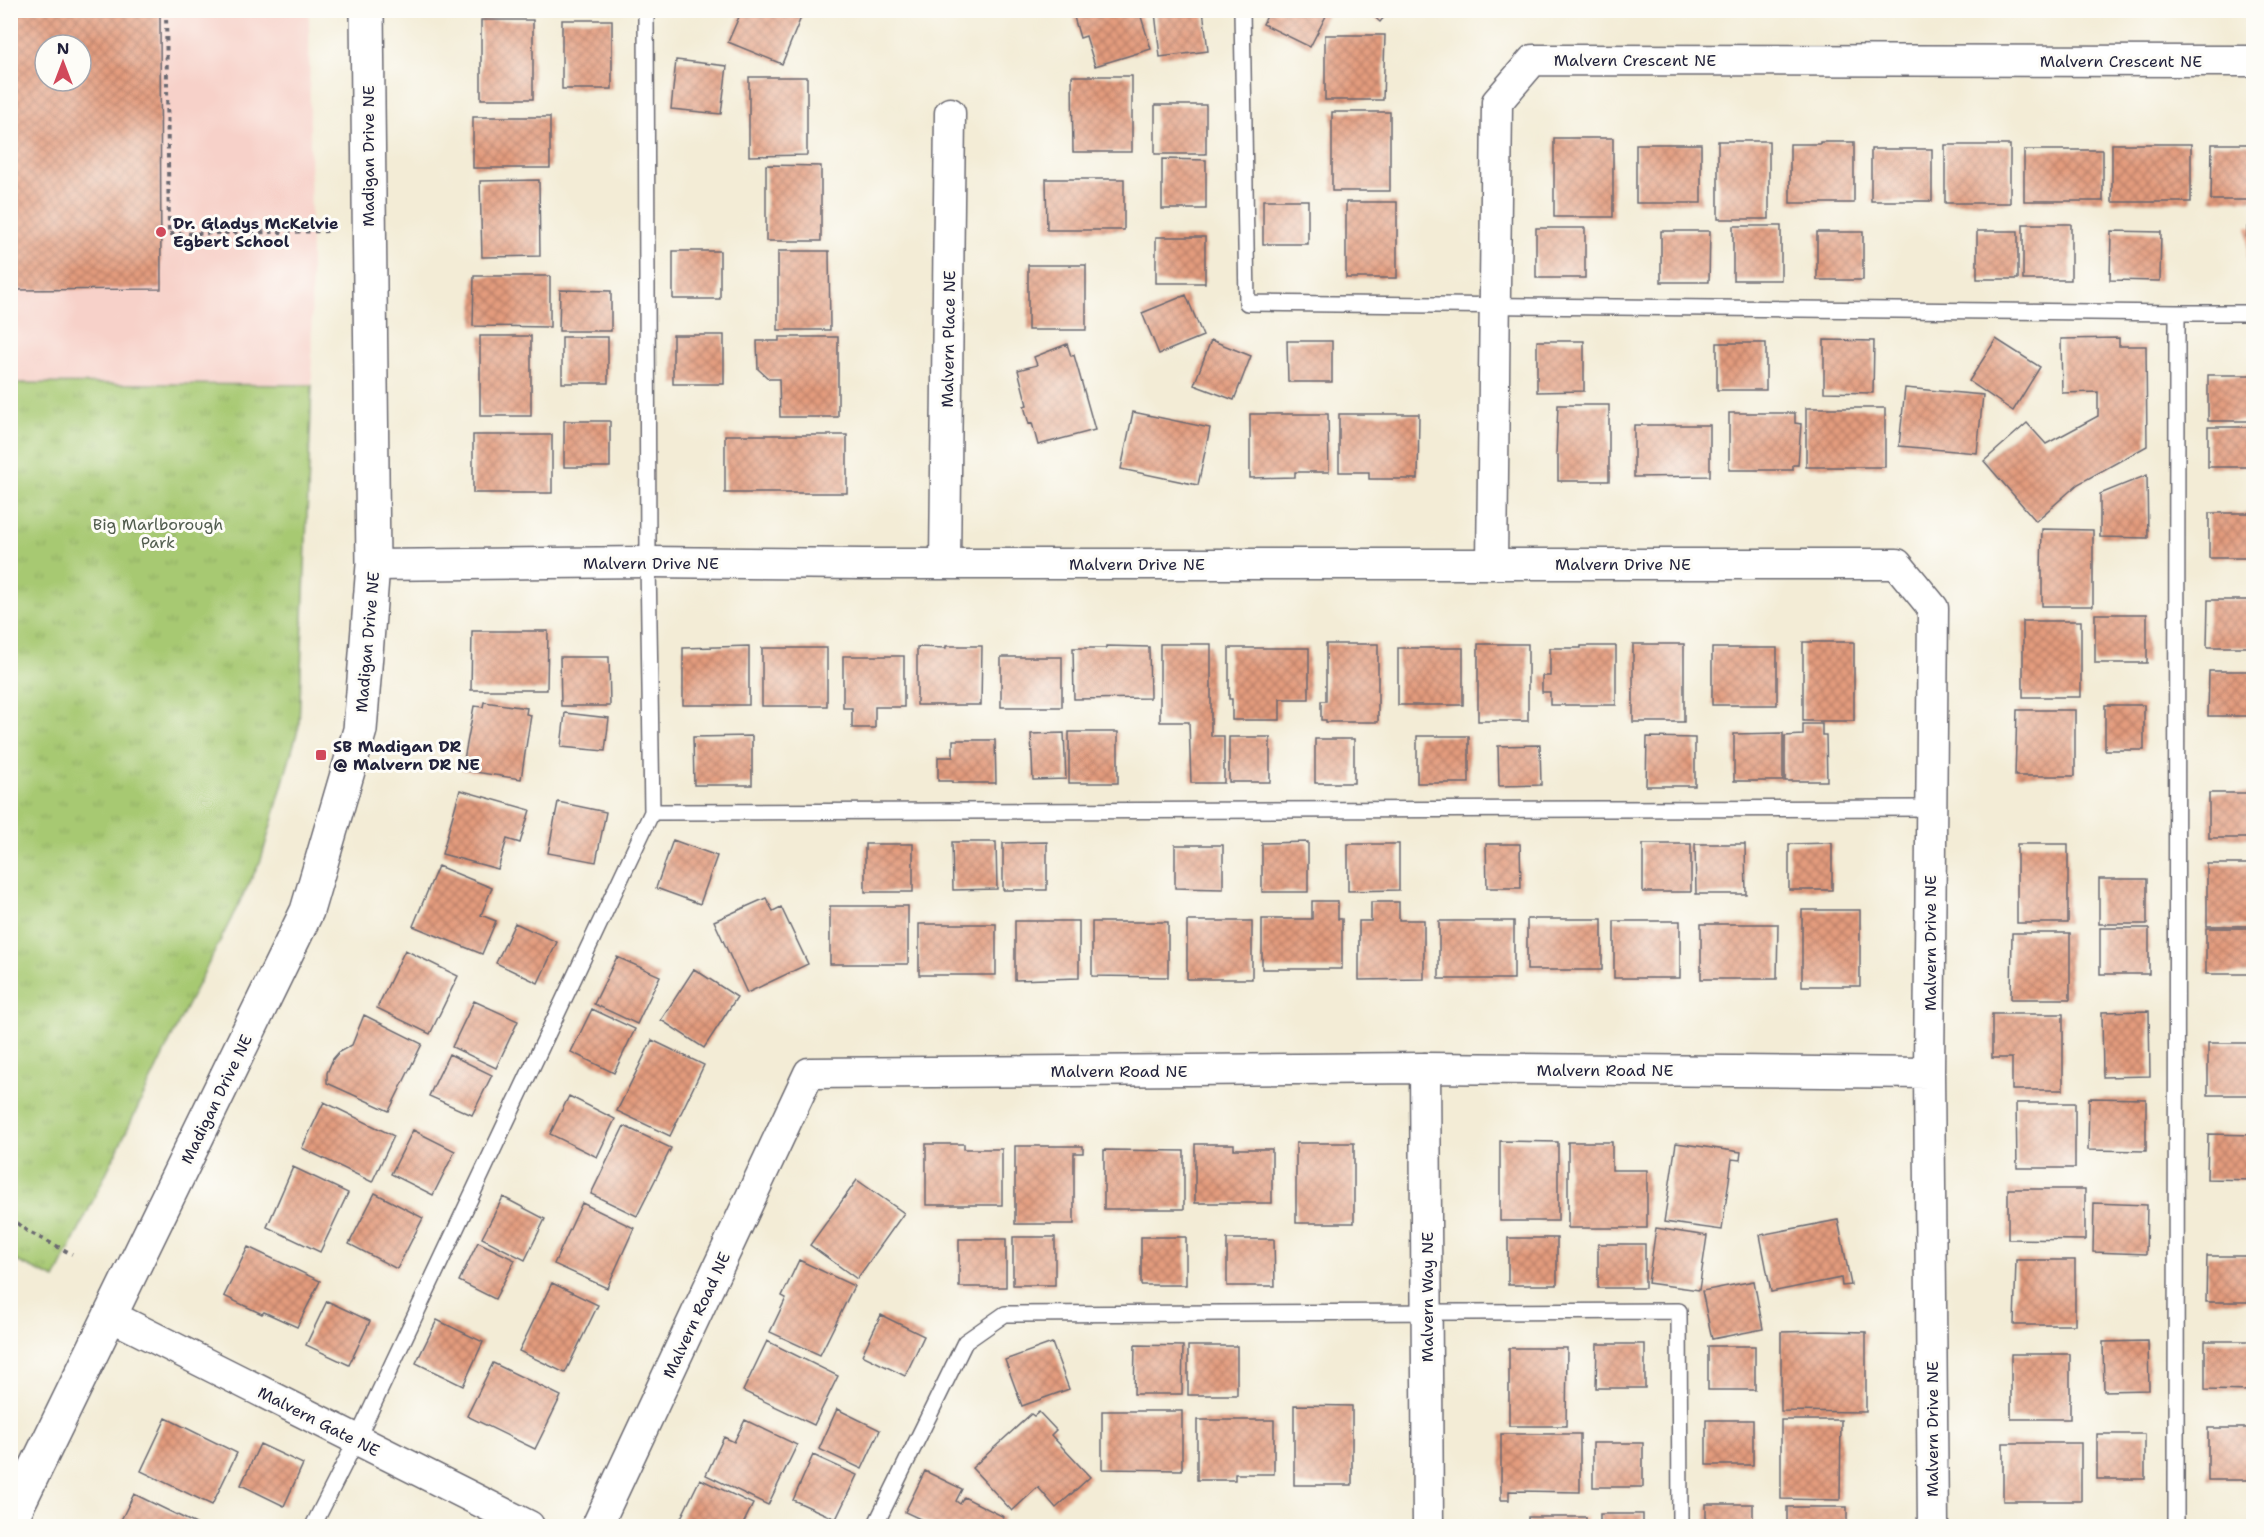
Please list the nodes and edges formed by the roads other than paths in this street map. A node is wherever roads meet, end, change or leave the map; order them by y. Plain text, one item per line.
1 (367, 10) edge
2 (646, 10) edge
3 (1242, 10) edge
4 (2253, 61) edge
5 (950, 113) dead end
6 (1496, 306) junction
7 (2177, 313) junction
8 (2253, 313) edge
9 (648, 562) junction
10 (945, 564) junction
11 (1492, 564) junction
12 (373, 565) junction
13 (1931, 808) junction
14 (652, 812) junction
15 (1425, 1068) junction
16 (1929, 1073) junction
17 (1427, 1311) junction
18 (110, 1316) junction
19 (357, 1439) junction
20 (13, 1508) edge
21 (313, 1527) edge
22 (529, 1527) edge
23 (597, 1527) edge
24 (875, 1527) edge
25 (1428, 1527) edge
26 (1680, 1527) edge
27 (1933, 1527) edge
28 (2176, 1527) edge

1 - 12 street, Madigan Drive NE
2 - 9 lane
3 - 6 lane
4 - 6 street, Malvern Crescent NE
5 - 10 street, Malvern Place NE
6 - 7 lane
6 - 11 street, Malvern Crescent NE
7 - 8 lane
7 - 28 lane
9 - 10 street, Malvern Drive NE
9 - 12 street, Malvern Drive NE
9 - 14 lane
10 - 11 street, Malvern Drive NE
11 - 13 street, Malvern Drive NE
12 - 18 street, Madigan Drive NE
13 - 14 lane
13 - 16 street, Malvern Drive NE
14 - 19 lane
15 - 16 street, Malvern Road NE
15 - 17 street, Malvern Way NE
15 - 23 street, Malvern Road NE
16 - 27 street, Malvern Drive NE
17 - 24 lane
17 - 25 street, Malvern Way NE
17 - 26 lane
18 - 19 street, Malvern Gate NE
18 - 20 street, Madigan Drive NE
19 - 21 lane
19 - 22 street, Malvern Gate NE

